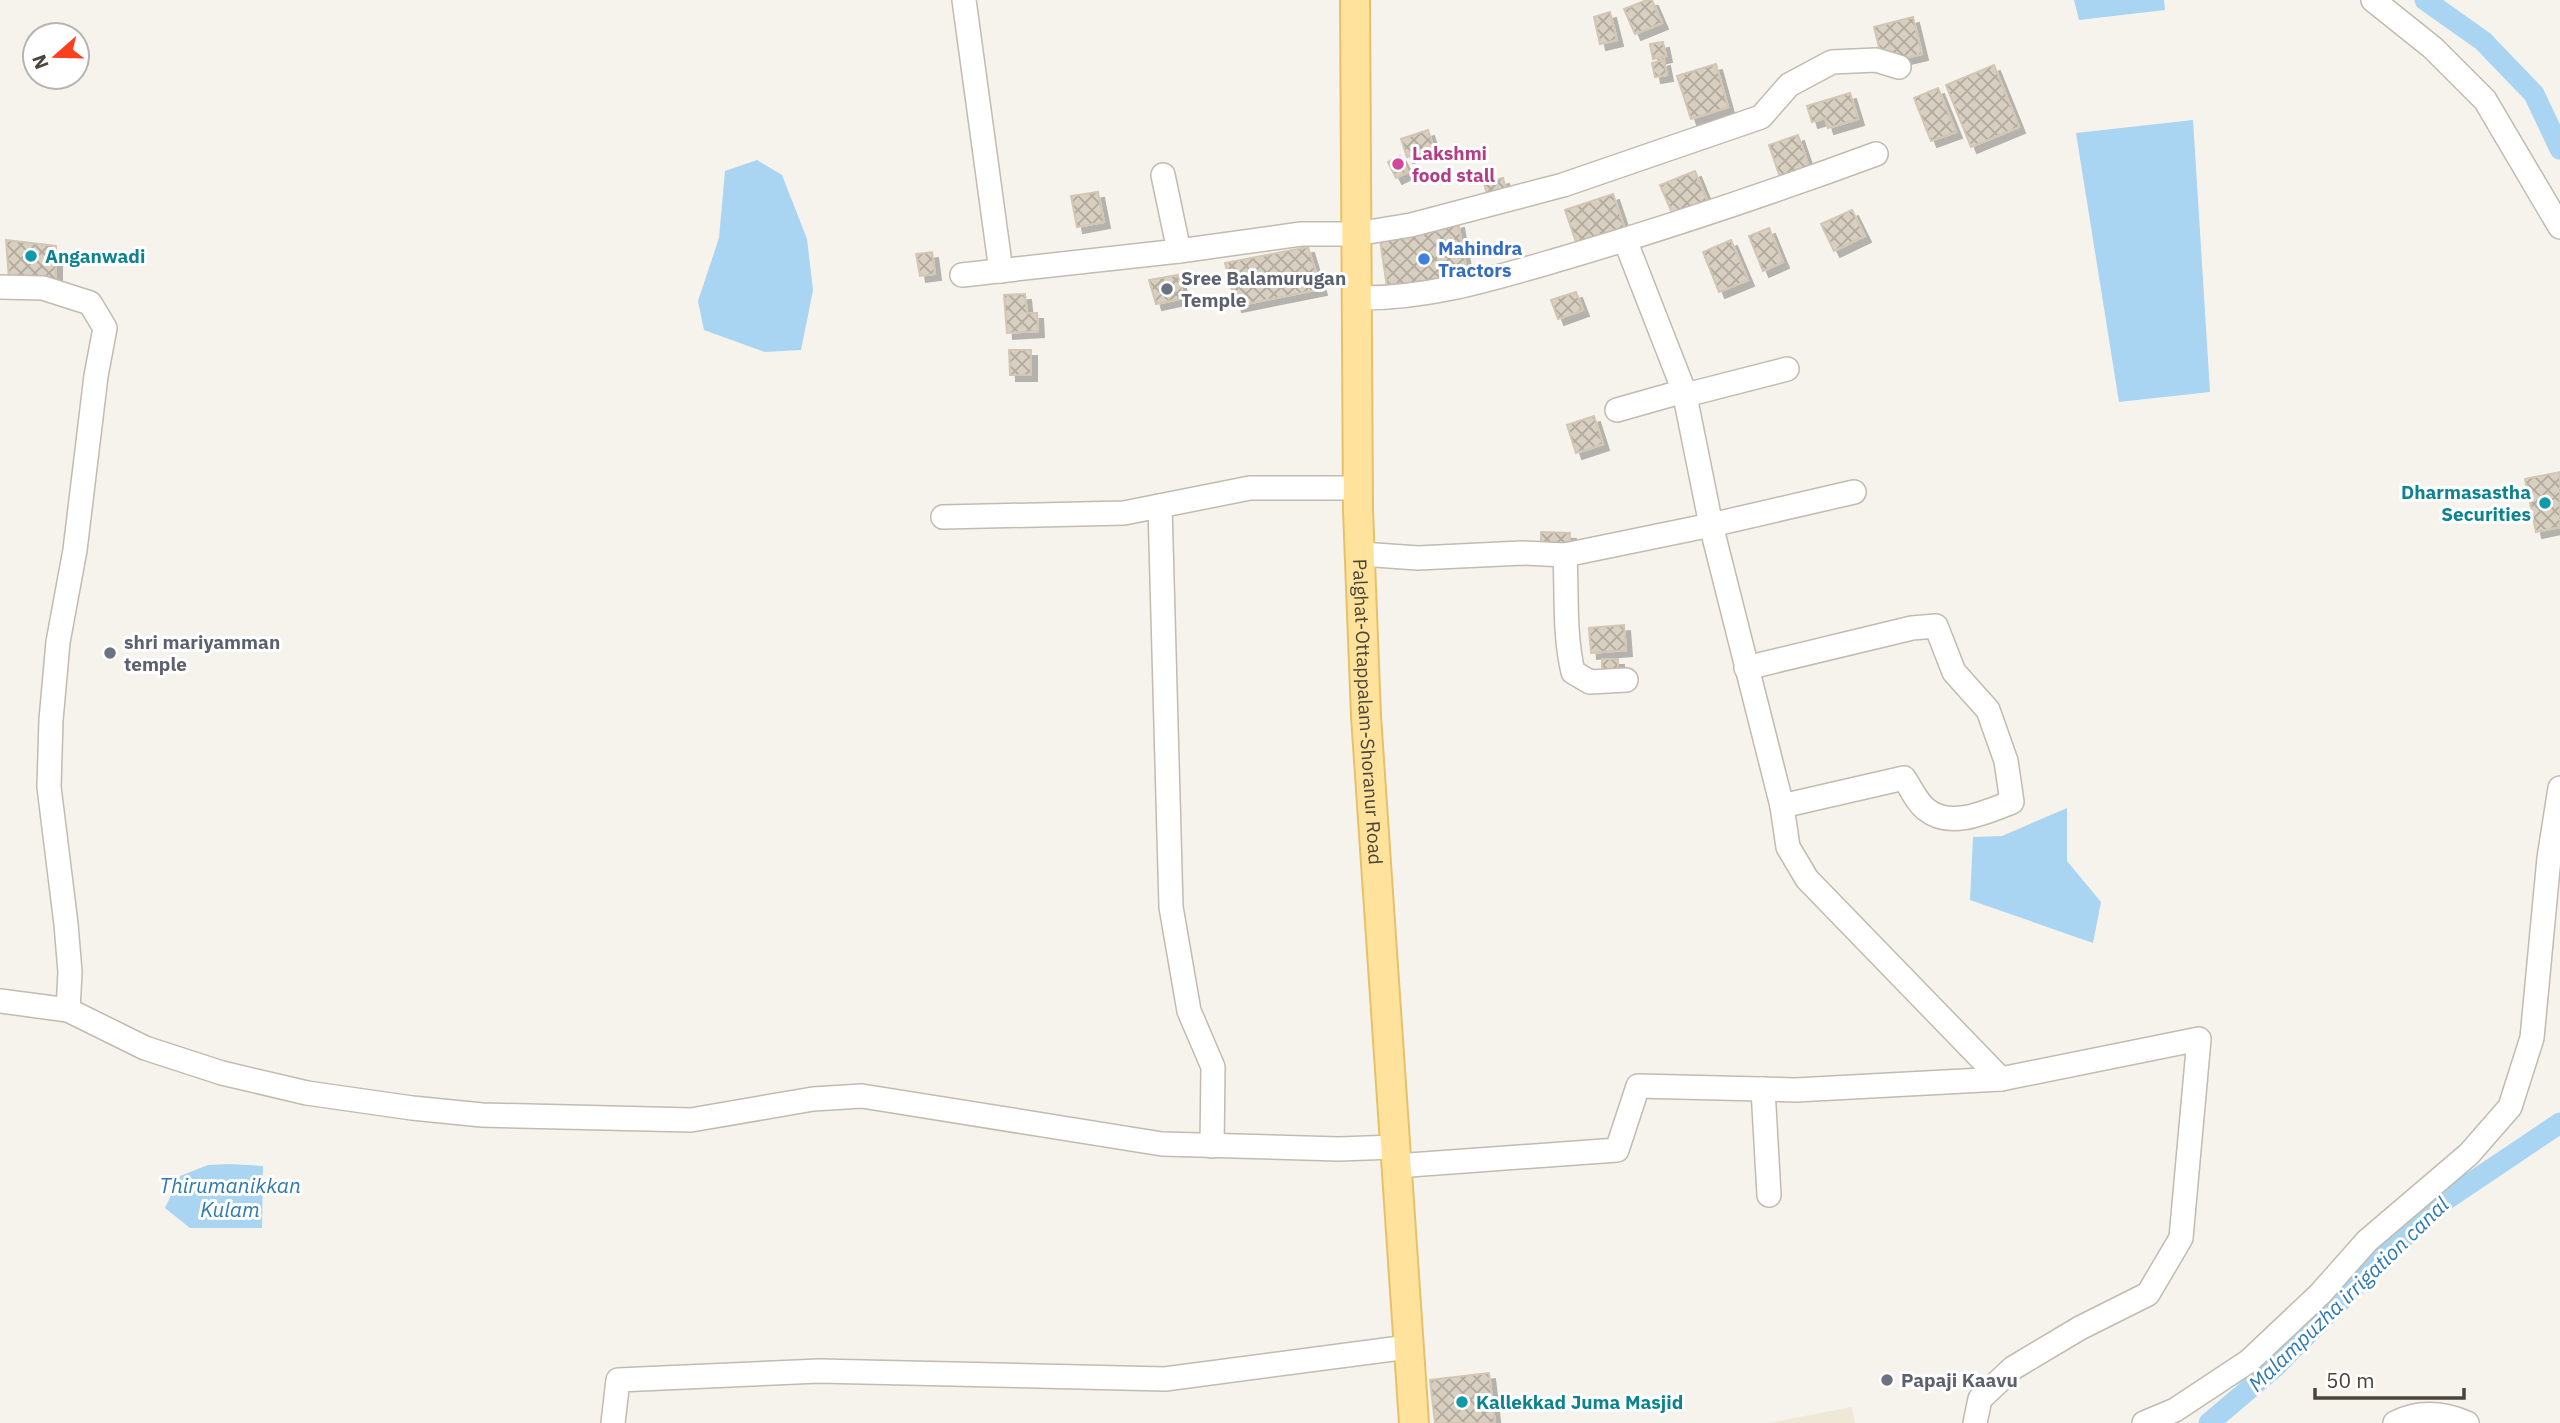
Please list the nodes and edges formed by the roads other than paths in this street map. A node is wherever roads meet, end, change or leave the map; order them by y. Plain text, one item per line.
1 (964, 0) edge
2 (1355, 0) edge
3 (2373, 0) edge
4 (1899, 67) dead end
5 (1876, 154) dead end
6 (1163, 175) dead end
7 (2553, 202) edge
8 (2560, 227) edge
9 (1356, 234) junction
10 (1625, 240) junction
11 (1179, 251) junction
12 (1001, 271) junction
13 (962, 275) dead end
14 (0, 288) edge
15 (1357, 298) junction
16 (1787, 369) dead end
17 (1685, 393) junction
18 (1617, 410) dead end
19 (1358, 488) junction
20 (1854, 492) dead end
21 (1160, 506) junction
22 (943, 517) dead end
23 (1711, 525) junction
24 (1361, 554) junction
25 (1565, 555) junction
26 (1746, 668) junction
27 (1626, 680) dead end
28 (2560, 788) edge
29 (1782, 806) junction
30 (0, 1001) edge
31 (68, 1010) junction
32 (2001, 1079) junction
33 (1763, 1089) junction
34 (1212, 1146) junction
35 (1395, 1156) junction
36 (1769, 1195) dead end
37 (1408, 1347) junction
38 (613, 1423) edge
39 (1414, 1423) edge
40 (1975, 1423) edge
41 (2144, 1423) edge
42 (2395, 1423) edge
43 (2467, 1423) edge

1 - 12 street
2 - 9 main road, Palghat-Ottappalam-Shoranur Road
3 - 7 street
4 - 9 street
5 - 10 street
6 - 11 street
7 - 8 street
9 - 11 street
9 - 15 main road, Palghat-Ottappalam-Shoranur Road
10 - 15 street
10 - 17 street
11 - 12 street
12 - 13 street
14 - 31 street
15 - 19 main road, Palghat-Ottappalam-Shoranur Road
16 - 17 street
17 - 18 street
17 - 23 street
19 - 21 street
19 - 24 main road, Palghat-Ottappalam-Shoranur Road
20 - 23 street
21 - 22 street
21 - 34 street
23 - 25 street
23 - 26 street
24 - 25 street
24 - 35 main road, Palghat-Ottappalam-Shoranur Road
25 - 27 street
26 - 29 street
26 - 29 street
28 - 41 street
29 - 32 street
30 - 31 street
31 - 34 street
32 - 33 street
32 - 40 street
33 - 35 street
33 - 36 street
34 - 35 street
35 - 37 main road, Palghat-Ottappalam-Shoranur Road
37 - 38 street
37 - 39 main road, Palghat-Ottappalam-Shoranur Road
42 - 43 street

